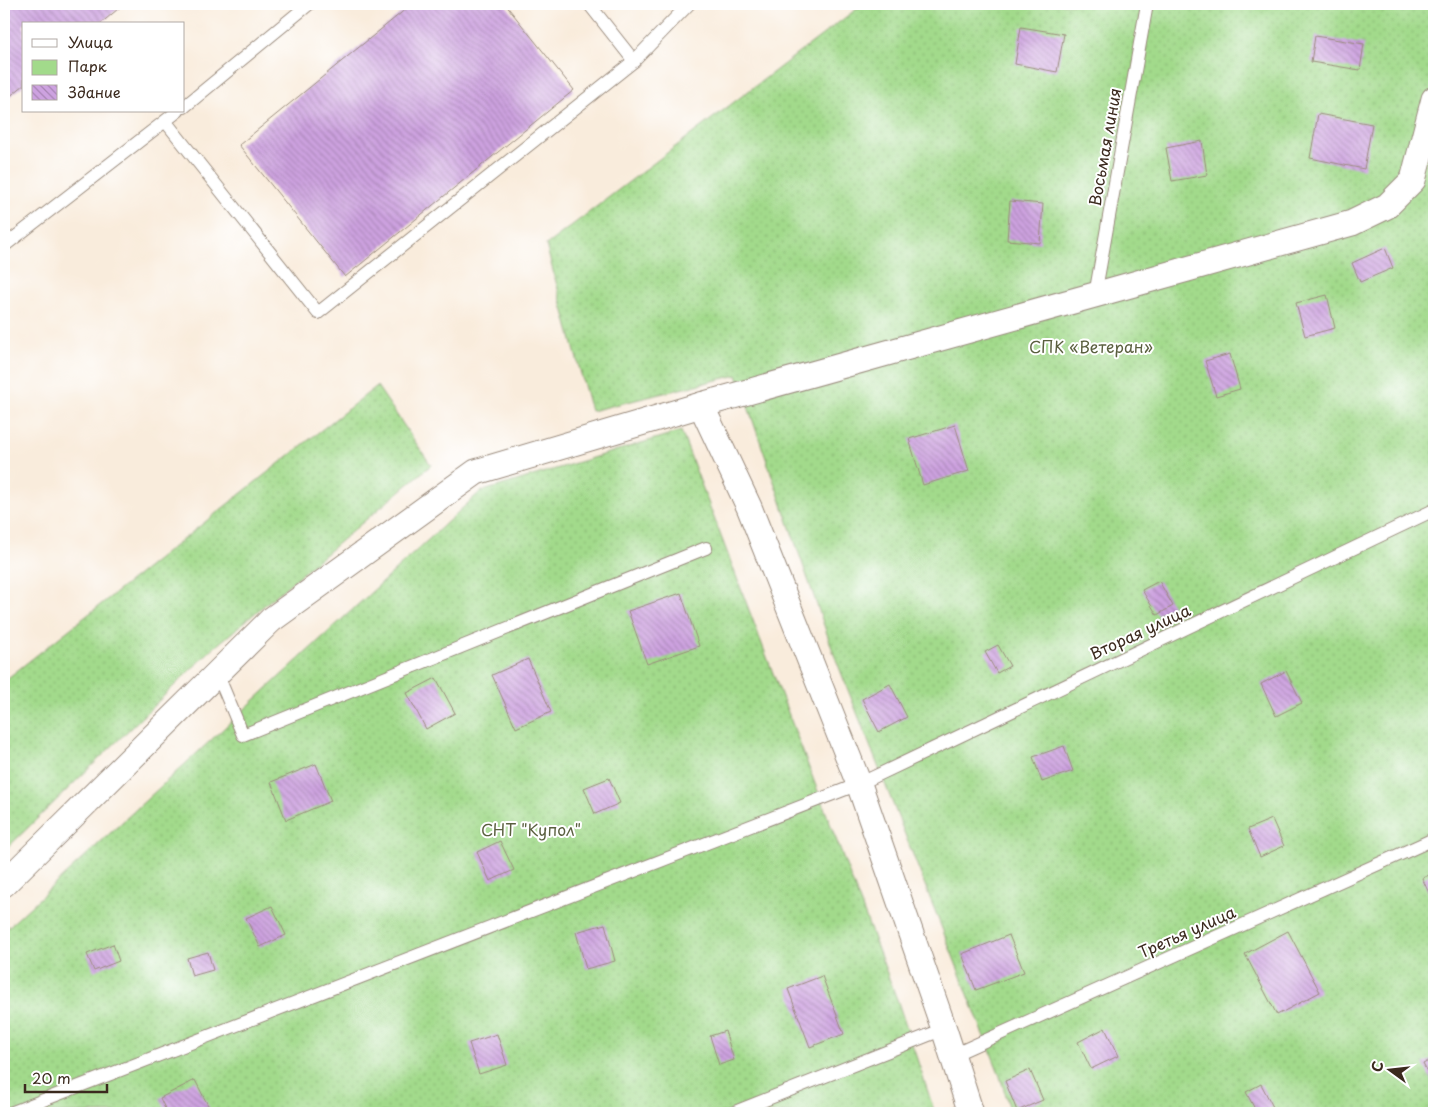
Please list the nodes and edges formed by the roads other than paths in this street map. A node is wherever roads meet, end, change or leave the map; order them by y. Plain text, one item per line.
1 (309, 4) edge
2 (589, 4) edge
3 (689, 4) edge
4 (1147, 4) edge
5 (634, 61) junction
6 (1434, 99) edge
7 (185, 106) edge
8 (177, 112) edge
9 (166, 122) junction
10 (4, 246) edge
11 (1095, 295) junction
12 (701, 405) junction
13 (1434, 510) edge
14 (706, 548) dead end
15 (217, 673) junction
16 (859, 784) junction
17 (1434, 839) edge
18 (4, 884) edge
19 (944, 1029) junction
20 (953, 1055) junction
21 (10, 1113) edge
22 (732, 1113) edge
23 (971, 1113) edge

1 - 7 lane
2 - 5 lane
3 - 5 lane
4 - 11 lane, Восьмая линия
5 - 9 lane
6 - 11 street
8 - 9 lane
9 - 10 lane
11 - 12 street
12 - 15 street
12 - 16 street
13 - 16 lane, Вторая улица
14 - 15 lane
15 - 18 street
16 - 19 street
16 - 21 lane, Вторая улица
17 - 20 lane, Третья улица
19 - 20 street
19 - 22 lane
20 - 23 street

